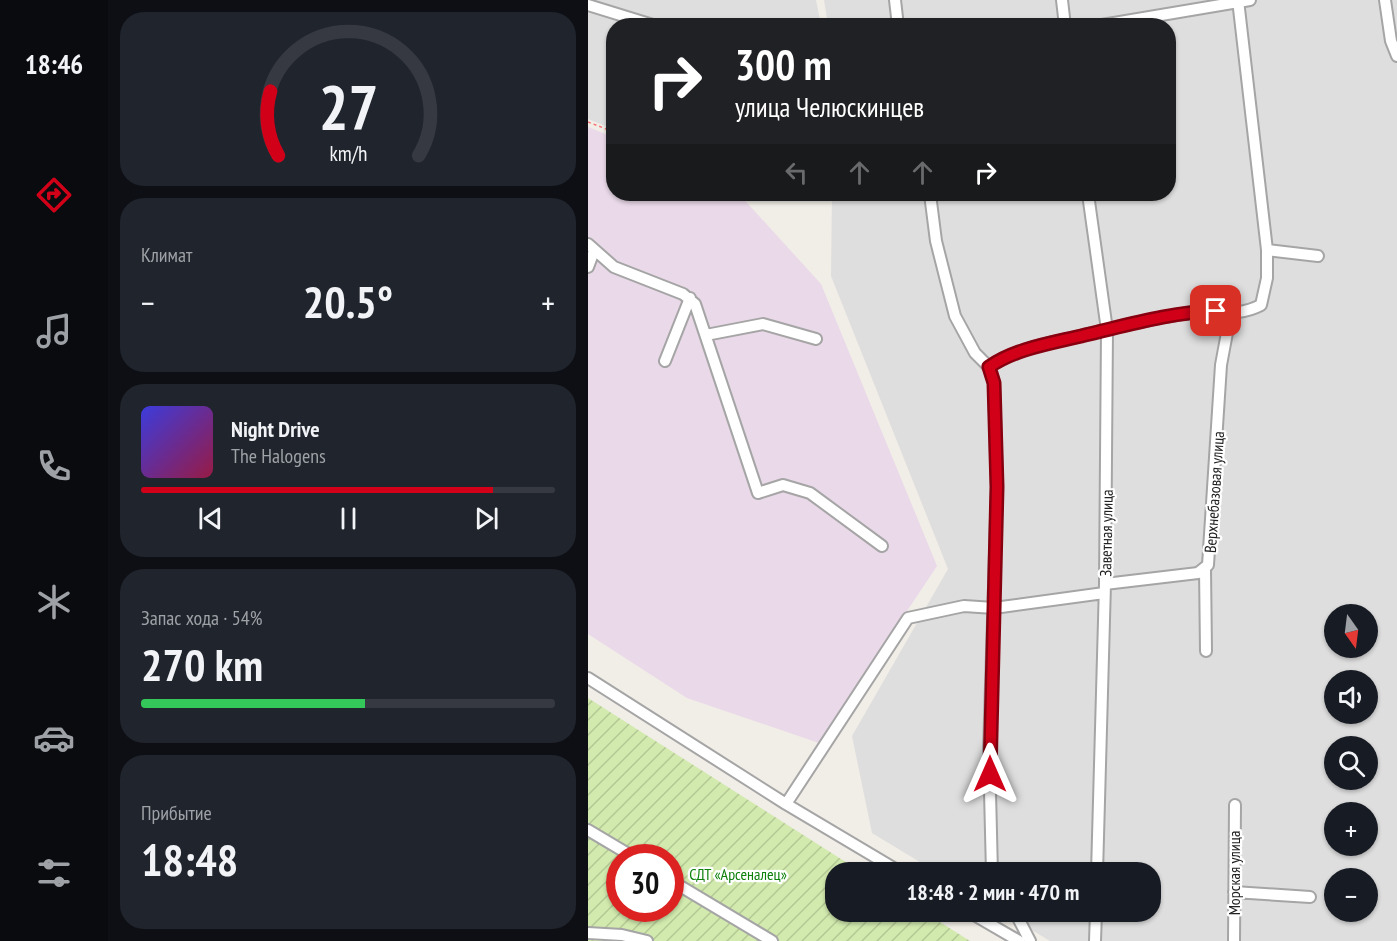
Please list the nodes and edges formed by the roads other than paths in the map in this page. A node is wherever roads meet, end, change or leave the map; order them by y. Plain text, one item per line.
1 (895, 0) edge
2 (1062, 0) edge
3 (1385, 0) edge
4 (1242, 1) edge
5 (588, 5) edge
6 (630, 18) edge
7 (897, 18) edge
8 (1064, 18) edge
9 (1143, 18) edge
10 (1397, 56) edge
11 (931, 201) edge
12 (1089, 201) edge
13 (591, 248) edge
14 (1266, 250) junction
15 (1318, 256) dead end
16 (588, 267) edge
17 (690, 298) junction
18 (1234, 315) junction
19 (1107, 330) junction
20 (706, 335) junction
21 (816, 339) dead end
22 (665, 361) dead end
23 (989, 367) junction
24 (882, 546) dead end
25 (1205, 569) junction
26 (1105, 588) junction
27 (994, 608) junction
28 (1206, 651) dead end
29 (588, 678) edge
30 (786, 804) junction
31 (1235, 805) dead end
32 (588, 830) edge
33 (612, 844) edge
34 (884, 862) edge
35 (992, 862) edge
36 (1097, 862) edge
37 (684, 888) edge
38 (1234, 892) junction
39 (1310, 897) dead end
40 (986, 922) edge
41 (1020, 922) edge
42 (1096, 922) edge
43 (588, 933) edge
44 (646, 941) edge
45 (772, 941) edge
46 (1019, 941) edge
47 (1030, 941) edge
48 (1095, 941) edge
49 (1234, 941) edge

1 - 7 street
2 - 8 street
3 - 10 street
4 - 9 street
4 - 14 street
5 - 6 street
11 - 23 street
12 - 19 street, Заветная улица
13 - 16 street
13 - 17 street
14 - 15 street
14 - 18 street
17 - 20 street
17 - 22 street
18 - 19 street
18 - 25 street, Верхнебазовая улица
19 - 23 street
19 - 26 street, Заветная улица
20 - 21 street
20 - 24 street
23 - 27 street
25 - 26 street, Верхнебазовая улица
25 - 28 street
26 - 27 street, Верхнебазовая улица
26 - 36 street, Заветная улица
27 - 30 street, Верхнебазовая улица
27 - 35 street
29 - 30 street
30 - 34 street
31 - 38 street, Морская улица
32 - 33 street
37 - 45 street
38 - 39 street
38 - 49 street, Морская улица
40 - 46 street
41 - 47 street
42 - 48 street
43 - 44 street

